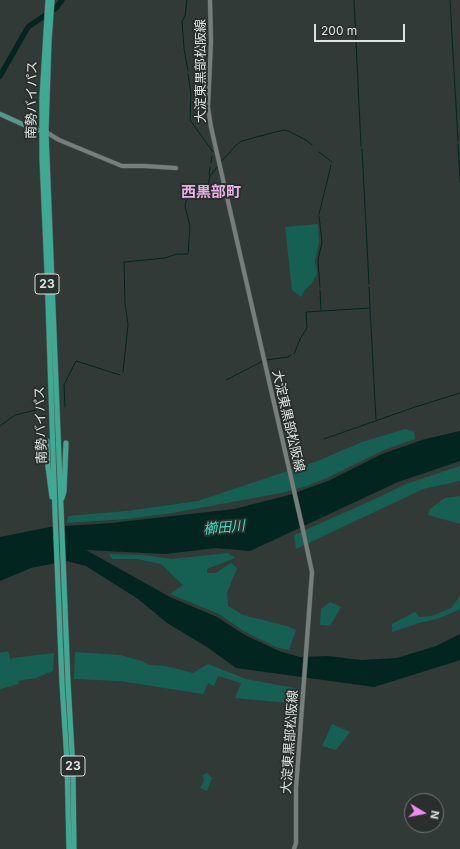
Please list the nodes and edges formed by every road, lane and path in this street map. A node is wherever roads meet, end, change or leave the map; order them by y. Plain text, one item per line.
1 (48, 0) edge
2 (52, 0) edge
3 (210, 0) edge
4 (46, 57) junction
5 (0, 114) edge
6 (44, 132) junction
7 (176, 168) dead end
8 (47, 441) dead end
9 (66, 444) dead end
10 (61, 505) junction
11 (55, 509) junction
12 (65, 683) junction
13 (69, 849) edge
14 (74, 849) edge
15 (294, 849) edge

1 - 4 highway, 南勢バイパス / 23
2 - 4 highway, 南勢バイパス / 23
3 - 15 main road, 大淀東黒部松阪線
4 - 6 highway, 南勢バイパス / 23
5 - 6 main road
6 - 7 main road
6 - 10 highway, 南勢バイパス / 23
6 - 11 highway, 南勢バイパス / 23
8 - 11 highway
9 - 10 highway
10 - 12 highway, 南勢バイパス / 23
11 - 12 highway, 南勢バイパス / 23
12 - 13 highway, 南勢バイパス / 23
12 - 14 highway, 南勢バイパス / 23

